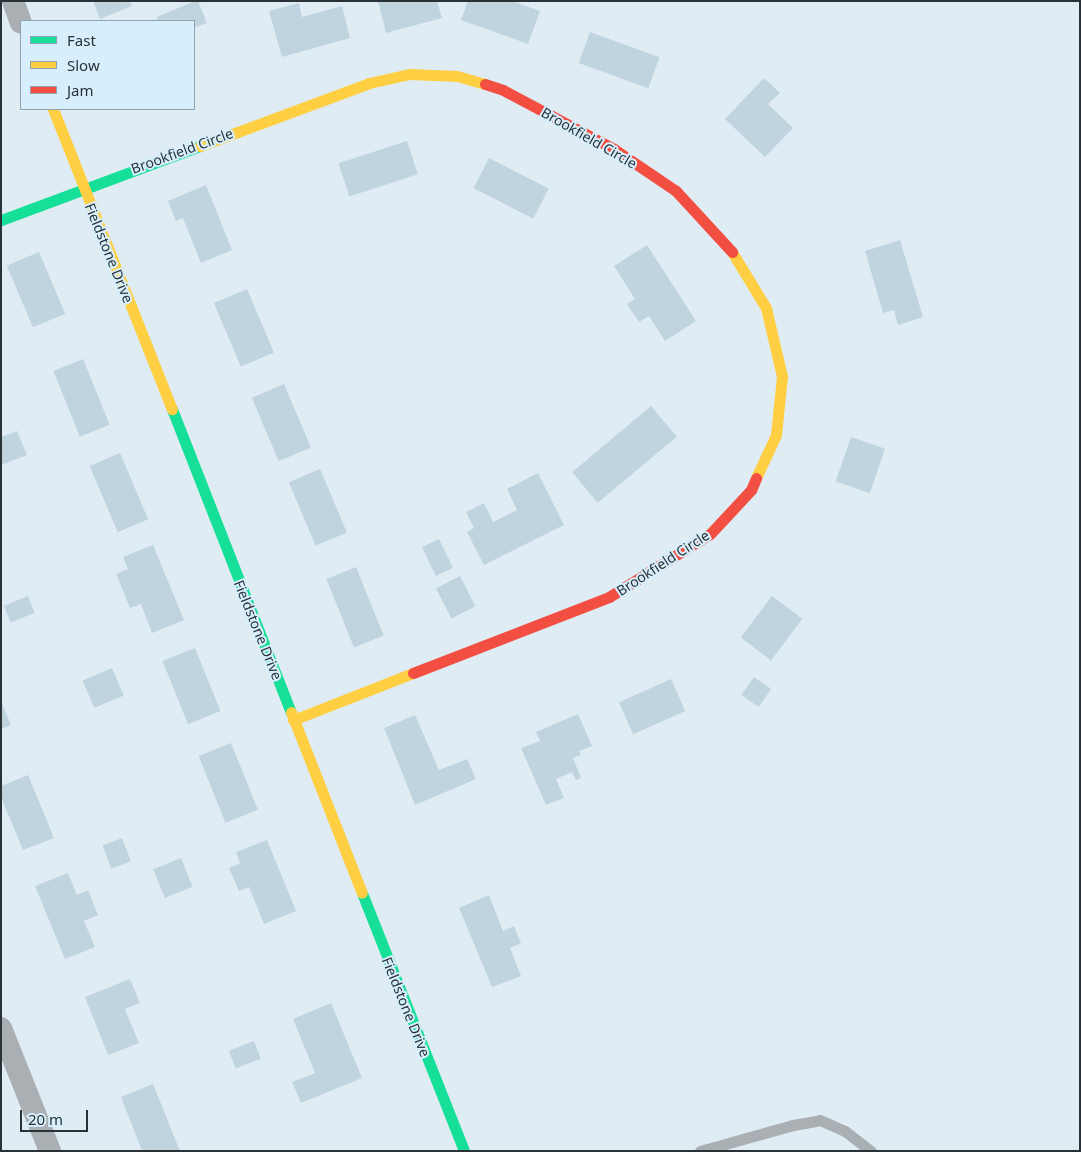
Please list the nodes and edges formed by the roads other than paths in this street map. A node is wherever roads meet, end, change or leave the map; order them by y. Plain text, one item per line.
1 (13, 1) edge
2 (20, 20) edge
3 (53, 110) edge
4 (83, 188) junction
5 (1, 220) edge
6 (293, 720) junction
7 (1, 1028) edge
8 (50, 1151) edge
9 (464, 1151) edge
10 (700, 1151) edge
11 (871, 1151) edge

1 - 2 street
3 - 4 street, Fieldstone Drive
4 - 5 street, Brookfield Circle
4 - 6 street, Fieldstone Drive
4 - 6 street, Brookfield Circle
6 - 9 street, Fieldstone Drive
7 - 8 street
10 - 11 lane

